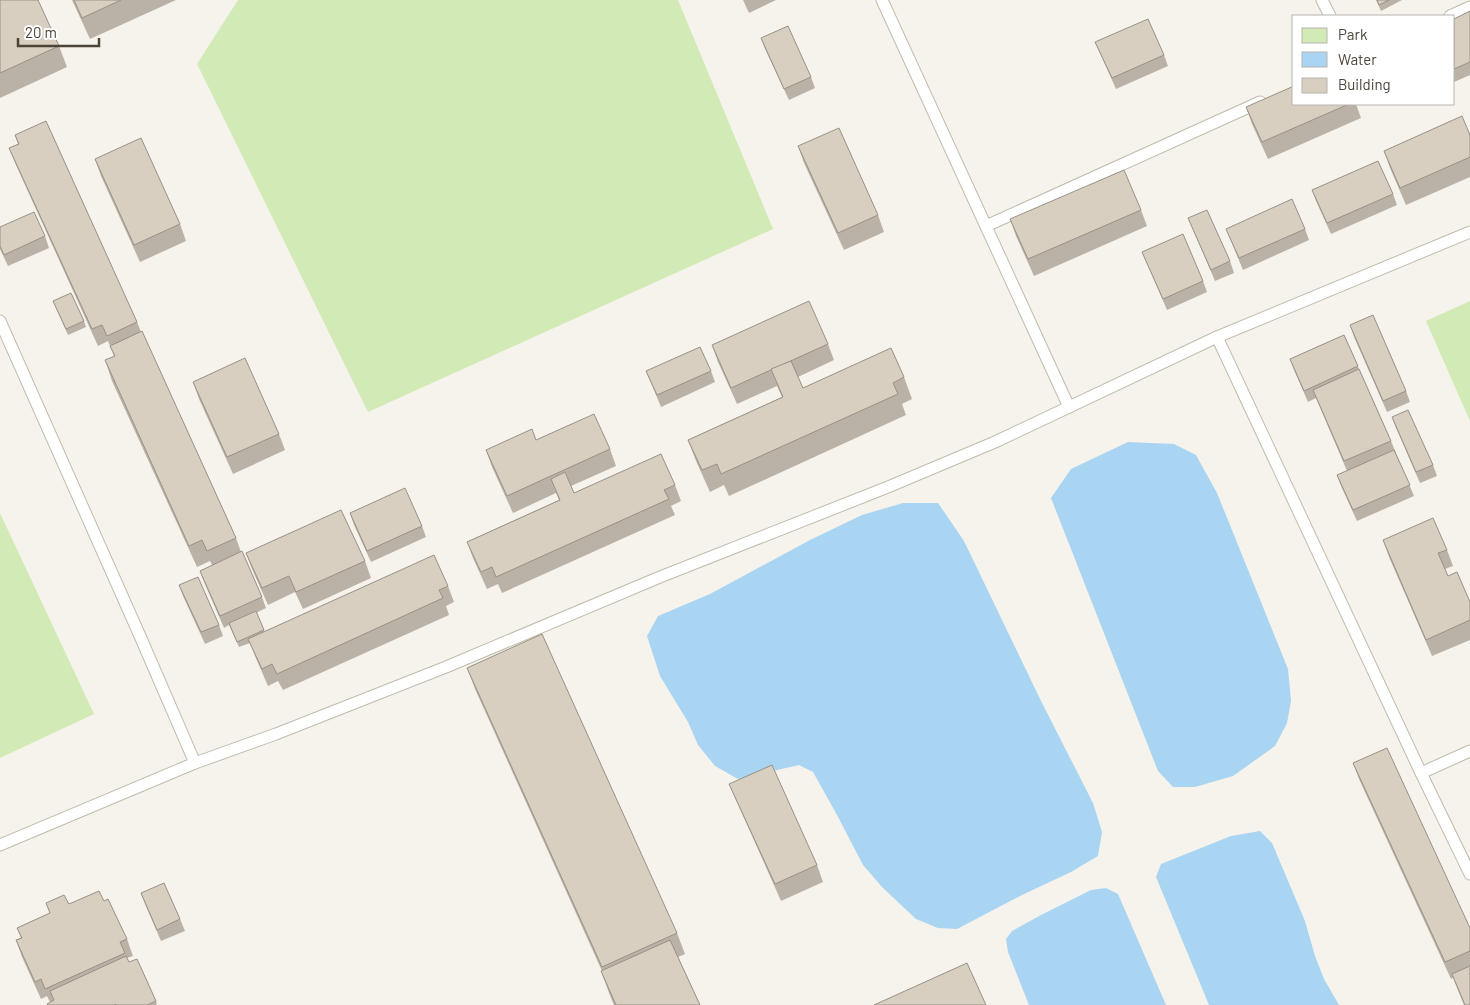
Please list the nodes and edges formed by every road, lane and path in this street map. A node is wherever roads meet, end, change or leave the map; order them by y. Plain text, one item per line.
1 (882, 0) edge
2 (1322, 0) edge
3 (1470, 7) edge
4 (1330, 15) edge
5 (1452, 15) edge
6 (1266, 99) edge
7 (986, 226) junction
8 (1470, 232) edge
9 (0, 321) edge
10 (1217, 337) junction
11 (1069, 407) junction
12 (1470, 751) edge
13 (195, 763) junction
14 (1421, 774) junction
15 (0, 845) edge
16 (1470, 874) edge

1 - 7 lane
2 - 4 lane
3 - 5 lane
6 - 7 lane
7 - 11 lane
8 - 10 lane
9 - 13 lane
10 - 11 lane
10 - 14 lane
11 - 13 lane
12 - 14 lane
13 - 15 lane
14 - 16 lane

